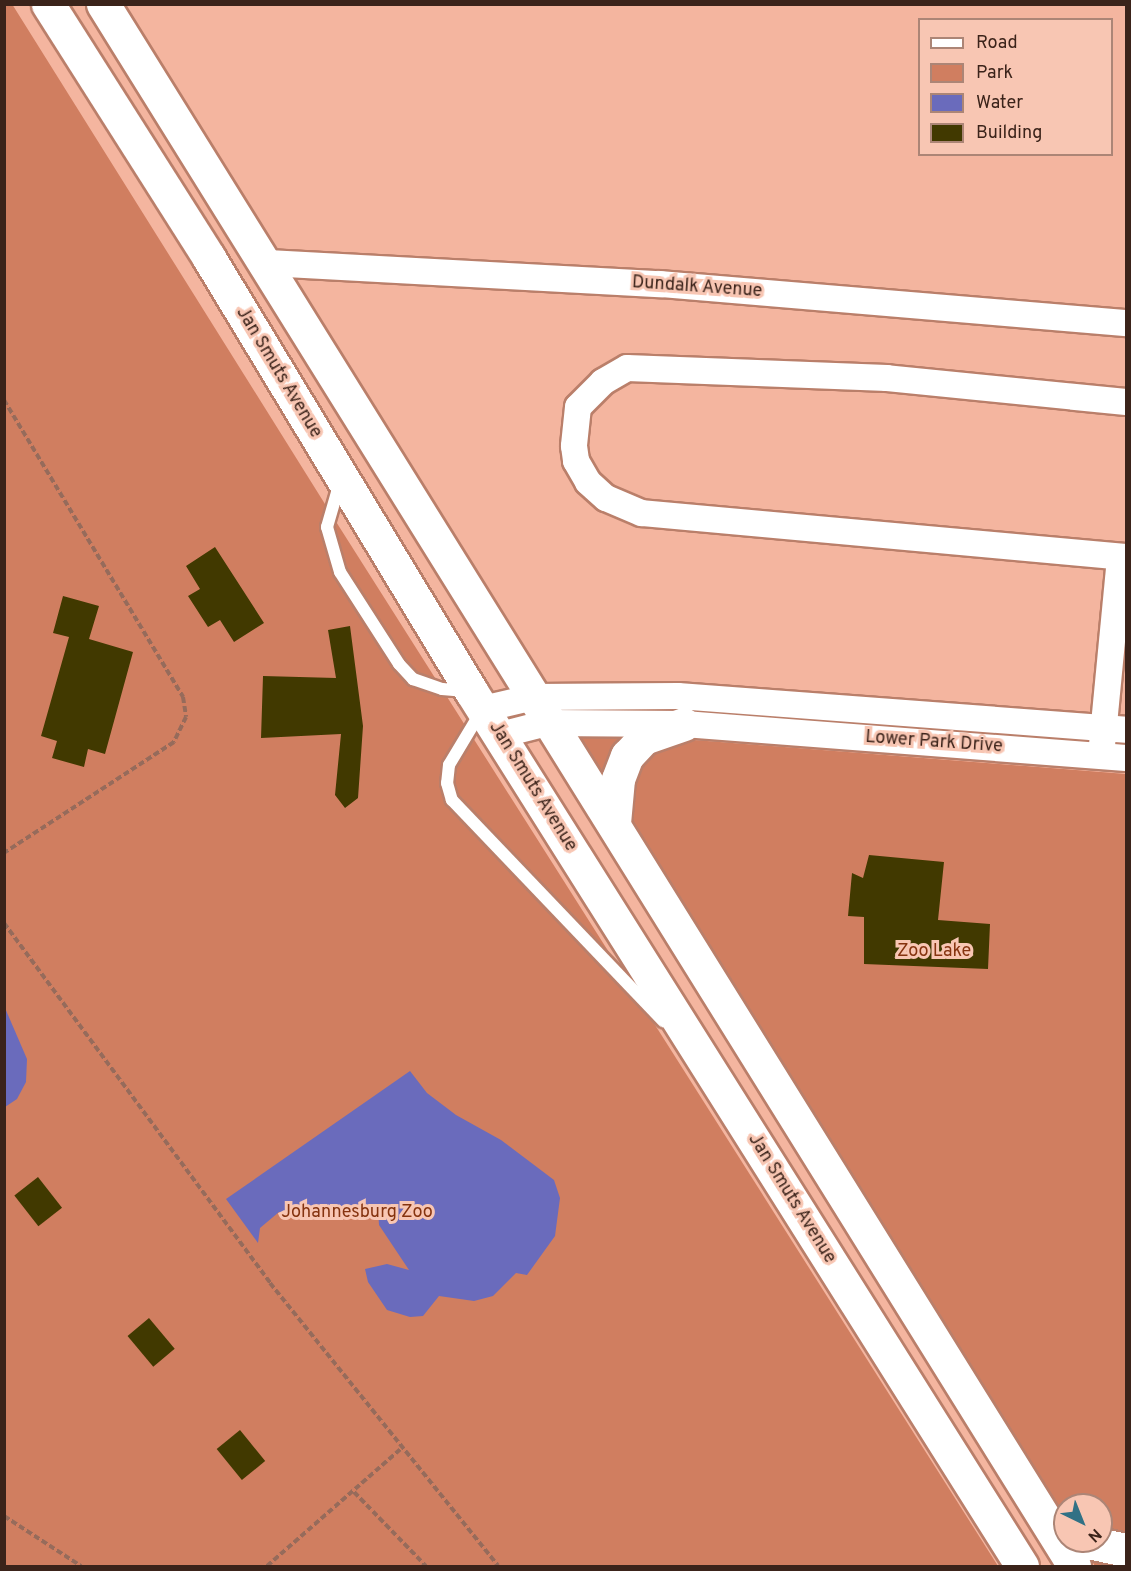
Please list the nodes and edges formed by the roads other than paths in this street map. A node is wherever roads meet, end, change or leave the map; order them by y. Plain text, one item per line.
1 (48, 4) edge
2 (103, 4) edge
3 (267, 262) junction
4 (1126, 323) edge
5 (1126, 402) edge
6 (342, 478) junction
7 (1123, 557) edge
8 (742, 700) junction
9 (541, 710) junction
10 (485, 712) junction
11 (684, 724) junction
12 (741, 729) junction
13 (1115, 729) edge
14 (1101, 756) junction
15 (1126, 758) edge
16 (614, 824) junction
17 (706, 1065) junction
18 (1053, 1523) edge
19 (1022, 1566) edge

1 - 6 main road, Jan Smuts Avenue
2 - 3 main road
3 - 4 street, Dundalk Avenue
3 - 9 main road
5 - 7 street
6 - 10 main road, Jan Smuts Avenue
6 - 10 lane
7 - 13 street
8 - 9 street, Lower Park Drive
8 - 12 street
8 - 13 street, Lower Park Drive
9 - 10 street, Lower Park Drive
9 - 11 street, Lower Park Drive
9 - 16 main road
10 - 17 main road, Jan Smuts Avenue
10 - 17 lane
11 - 12 street, Lower Park Drive
11 - 16 main road
12 - 14 street, Lower Park Drive
13 - 14 street
14 - 15 street, Lower Park Drive
16 - 18 main road
17 - 19 main road, Jan Smuts Avenue

